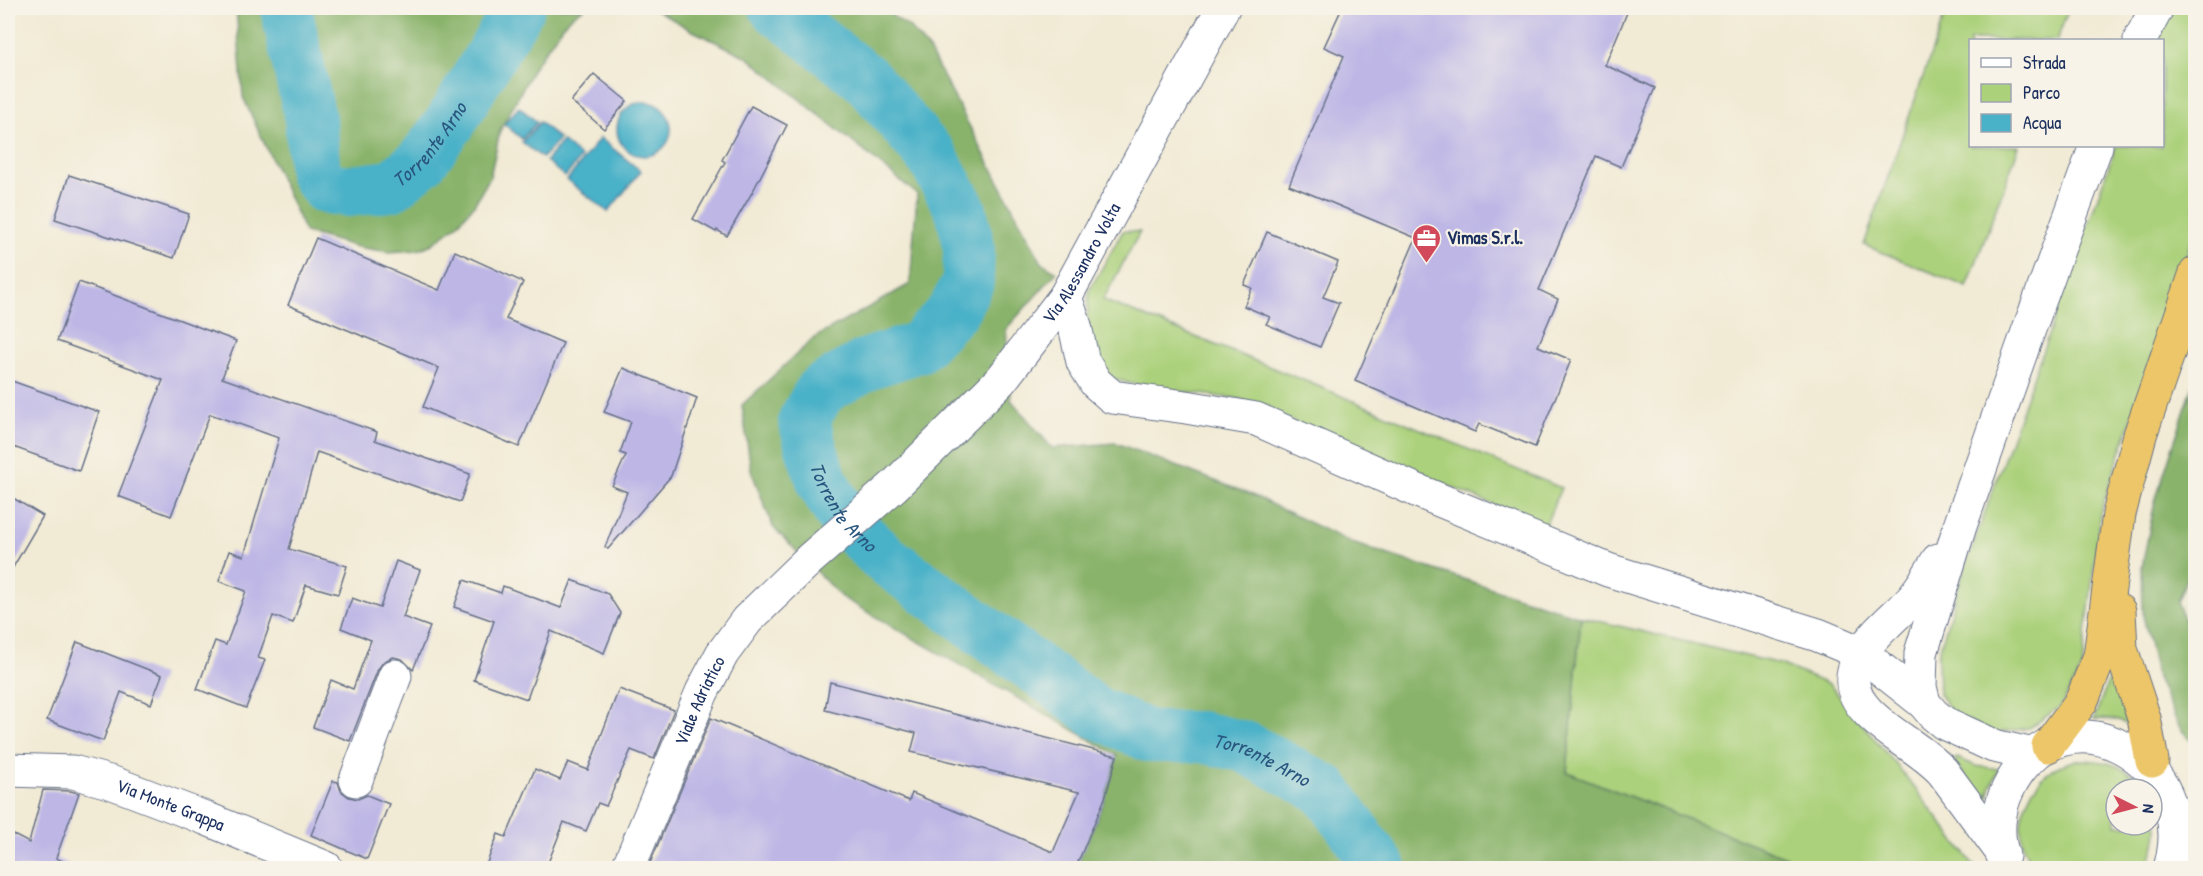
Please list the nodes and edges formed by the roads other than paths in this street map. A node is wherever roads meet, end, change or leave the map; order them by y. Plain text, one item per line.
1 (1223, 8) edge
2 (2157, 8) edge
3 (2141, 39) edge
4 (2096, 147) edge
5 (2196, 273) edge
6 (1065, 297) junction
7 (2196, 332) edge
8 (1960, 526) junction
9 (810, 560) joint
10 (1861, 653) junction
11 (394, 676) dead end
12 (1924, 703) junction
13 (2041, 751) junction
14 (2157, 766) junction
15 (8, 770) edge
16 (356, 780) dead end
17 (2196, 789) edge
18 (2005, 860) edge
19 (326, 868) edge
20 (628, 868) edge
21 (2170, 868) edge

1 - 6 street, Via Alessandro Volta
2 - 3 street
4 - 8 street
5 - 13 highway
6 - 9 street, Via Alessandro Volta
6 - 10 street
7 - 14 highway
8 - 10 street
8 - 12 street
9 - 20 street, Viale Adriatico
10 - 12 street
10 - 18 street
11 - 16 street
12 - 13 street
13 - 14 street
13 - 18 street
14 - 17 street
14 - 21 street
15 - 19 street, Via Monte Grappa

